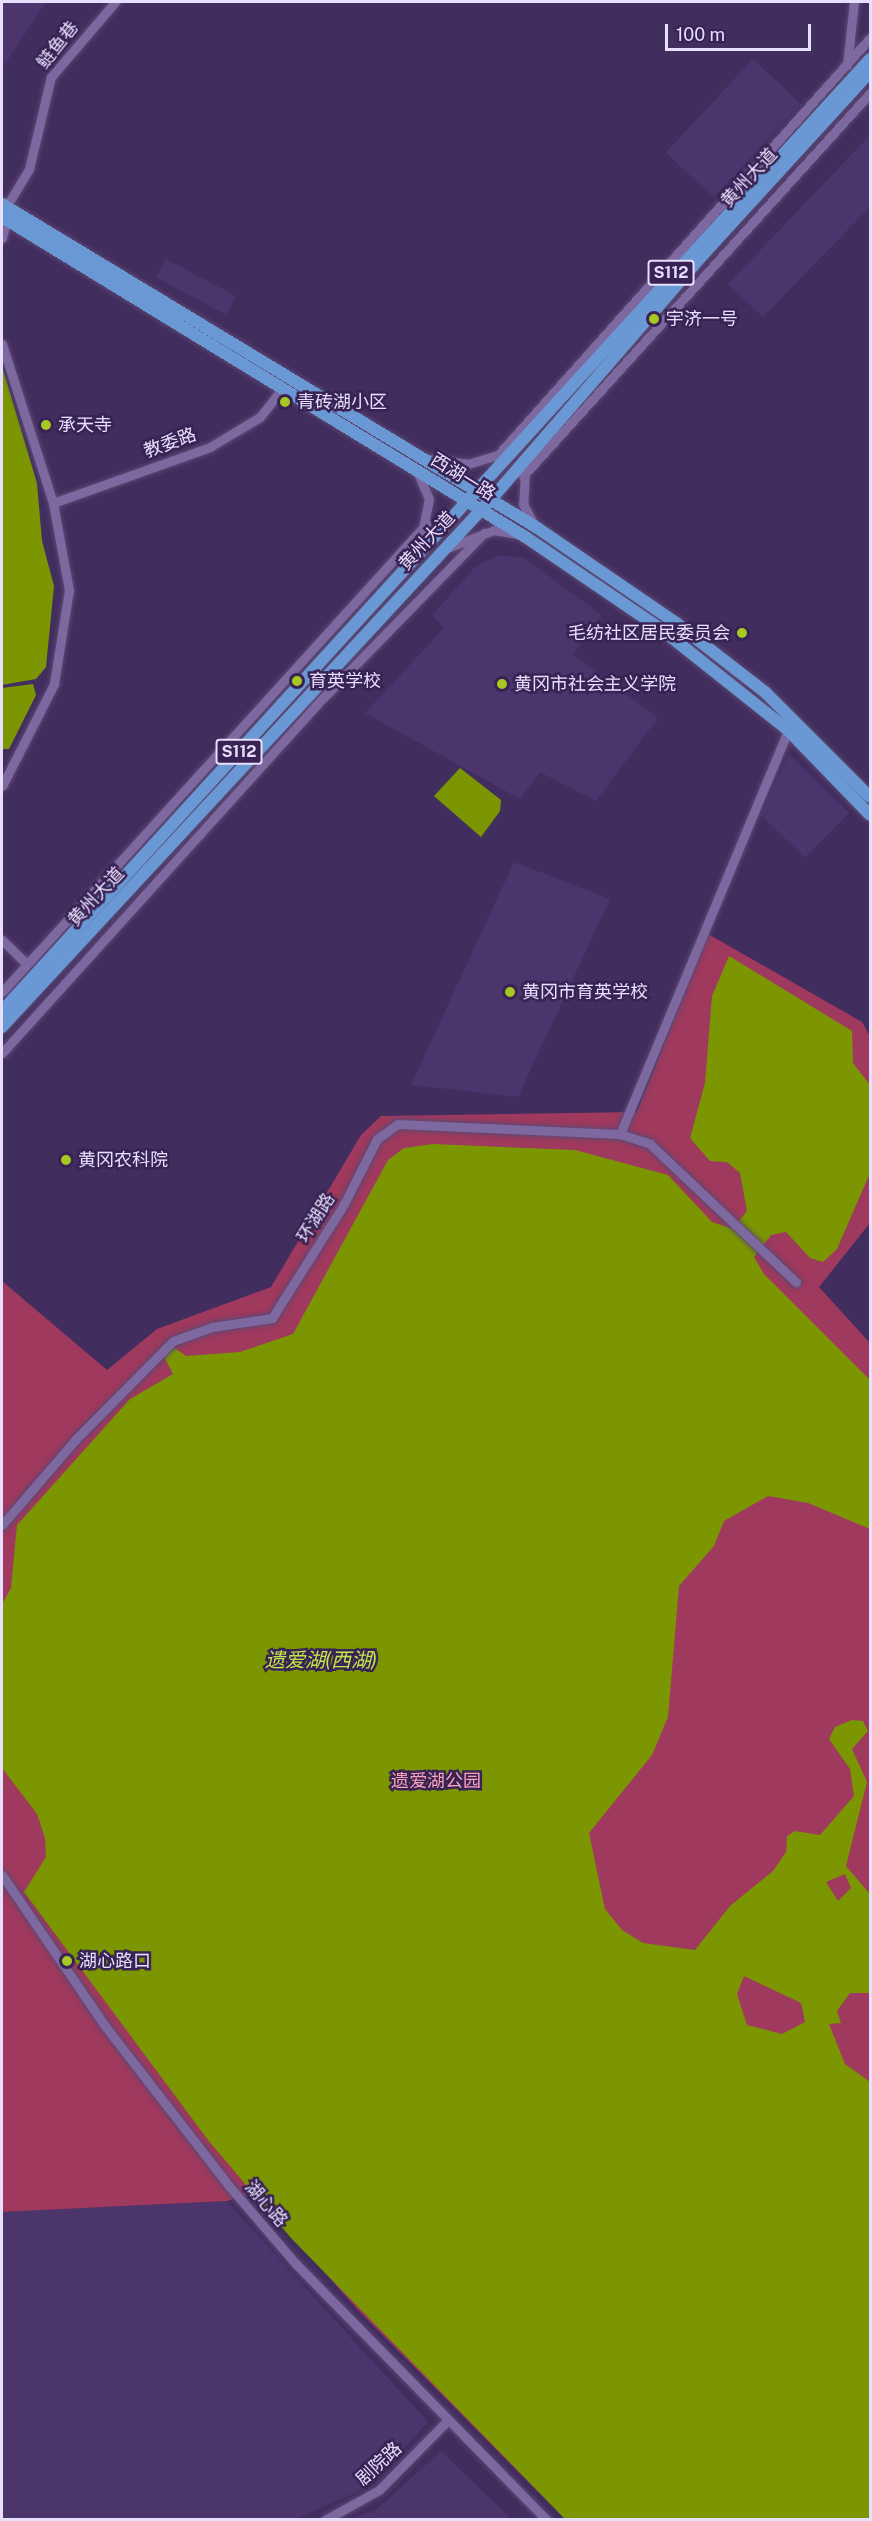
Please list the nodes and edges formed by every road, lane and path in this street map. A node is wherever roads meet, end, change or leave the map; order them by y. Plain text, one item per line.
1 (115, 2) edge
2 (854, 2) edge
3 (870, 38) edge
4 (870, 59) edge
5 (847, 65) junction
6 (870, 72) edge
7 (867, 89) edge
8 (842, 90) junction
9 (3, 213) edge
10 (2, 238) edge
11 (2, 344) edge
12 (282, 389) junction
13 (518, 445) junction
14 (531, 454) junction
15 (497, 456) junction
16 (417, 463) junction
17 (523, 476) junction
18 (472, 496) junction
19 (53, 503) junction
20 (486, 505) junction
21 (426, 524) junction
22 (536, 528) junction
23 (484, 532) junction
24 (527, 538) junction
25 (442, 551) junction
26 (416, 557) junction
27 (788, 730) junction
28 (2, 786) edge
29 (870, 797) edge
30 (870, 815) edge
31 (2, 940) edge
32 (26, 963) junction
33 (2, 992) edge
34 (2, 1011) edge
35 (2, 1027) edge
36 (2, 1053) edge
37 (620, 1134) junction
38 (796, 1282) dead end
39 (2, 1525) edge
40 (2, 1875) edge
41 (448, 2420) junction
42 (325, 2520) edge
43 (547, 2520) edge

1 - 9 street, 鲢鱼巷
2 - 5 street
3 - 5 street
4 - 8 main road, 黄州大道 / S112
5 - 8 street
5 - 15 street
6 - 7 main road, 黄州大道 / S112
7 - 14 main road, 黄州大道 / S112
7 - 17 street
8 - 13 main road, 黄州大道 / S112
9 - 10 street, 鲢鱼巷
9 - 12 main road, 西湖一路
9 - 16 main road, 西湖一路
11 - 19 street
12 - 16 main road, 西湖一路
12 - 19 street, 教委路
13 - 15 street
13 - 18 main road, 黄州大道 / S112
14 - 17 street
14 - 20 main road, 黄州大道 / S112
15 - 16 street
16 - 18 main road, 西湖一路
16 - 21 street
17 - 22 street
18 - 20 main road, 西湖一路
18 - 26 main road, 黄州大道 / S112
19 - 28 street
20 - 22 main road, 西湖一路
20 - 24 main road, 西湖一路
20 - 25 main road, 黄州大道 / S112
21 - 26 street
21 - 32 street
22 - 29 main road, 西湖一路
23 - 24 street
23 - 25 street
23 - 36 street
24 - 27 main road, 西湖一路
25 - 35 main road, 黄州大道 / S112
26 - 34 main road, 黄州大道 / S112
27 - 30 main road, 西湖一路
27 - 37 street
31 - 32 street
32 - 33 street
37 - 38 street, 环湖路
37 - 39 street, 环湖路
40 - 41 street, 湖心路
41 - 42 street, 剧院路
41 - 43 street, 湖心路

